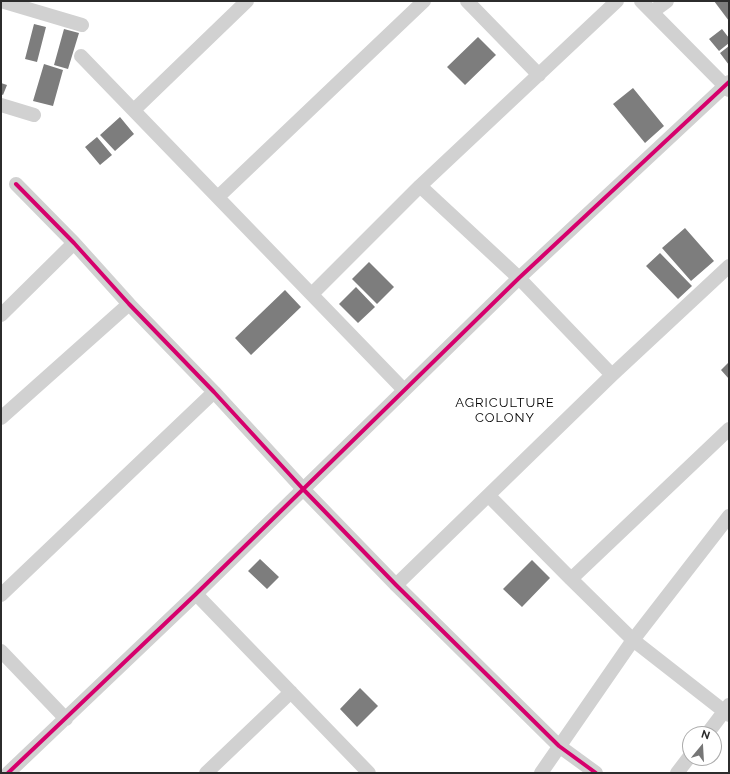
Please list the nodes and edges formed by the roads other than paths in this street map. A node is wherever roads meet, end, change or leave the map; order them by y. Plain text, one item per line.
1 (1, 1) edge
2 (247, 1) edge
3 (424, 1) edge
4 (467, 1) edge
5 (617, 1) edge
6 (641, 1) edge
7 (667, 1) edge
8 (652, 12) junction
9 (82, 25) dead end
10 (81, 56) dead end
11 (540, 75) junction
12 (728, 86) edge
13 (1, 105) edge
14 (134, 110) junction
15 (34, 114) dead end
16 (16, 184) dead end
17 (420, 186) junction
18 (218, 197) junction
19 (74, 243) junction
20 (727, 272) edge
21 (518, 278) junction
22 (312, 294) junction
23 (130, 304) junction
24 (1, 315) edge
25 (612, 375) junction
26 (404, 390) junction
27 (214, 392) junction
28 (1, 418) edge
29 (729, 429) edge
30 (303, 489) junction
31 (489, 496) junction
32 (729, 516) edge
33 (571, 579) junction
34 (396, 585) junction
35 (196, 594) junction
36 (1, 595) edge
37 (633, 640) junction
38 (1, 651) edge
39 (291, 692) junction
40 (727, 711) edge
41 (66, 719) junction
42 (714, 726) edge
43 (559, 746) junction
44 (8, 773) edge
45 (206, 773) edge
46 (369, 773) edge
47 (541, 773) edge
48 (596, 773) edge

1 - 9 street
2 - 14 street
3 - 18 street
4 - 11 street
5 - 11 street
6 - 8 street
7 - 8 street
8 - 12 street
10 - 14 street
11 - 17 street
12 - 21 street
13 - 15 street
14 - 18 street
16 - 19 street
17 - 21 street
17 - 22 street
18 - 22 street
19 - 23 street
19 - 24 street
20 - 25 street
21 - 25 street
21 - 26 street
22 - 26 street
23 - 27 street
23 - 28 street
25 - 31 street
26 - 30 street
27 - 30 street
27 - 36 street
29 - 33 street
30 - 34 street
30 - 35 street
31 - 33 street
31 - 34 street
32 - 37 street
33 - 37 street
34 - 43 street
35 - 39 street
35 - 41 street
37 - 40 street
37 - 43 street
38 - 41 street
39 - 45 street
39 - 46 street
40 - 42 street
41 - 44 street
43 - 47 street
43 - 48 street

